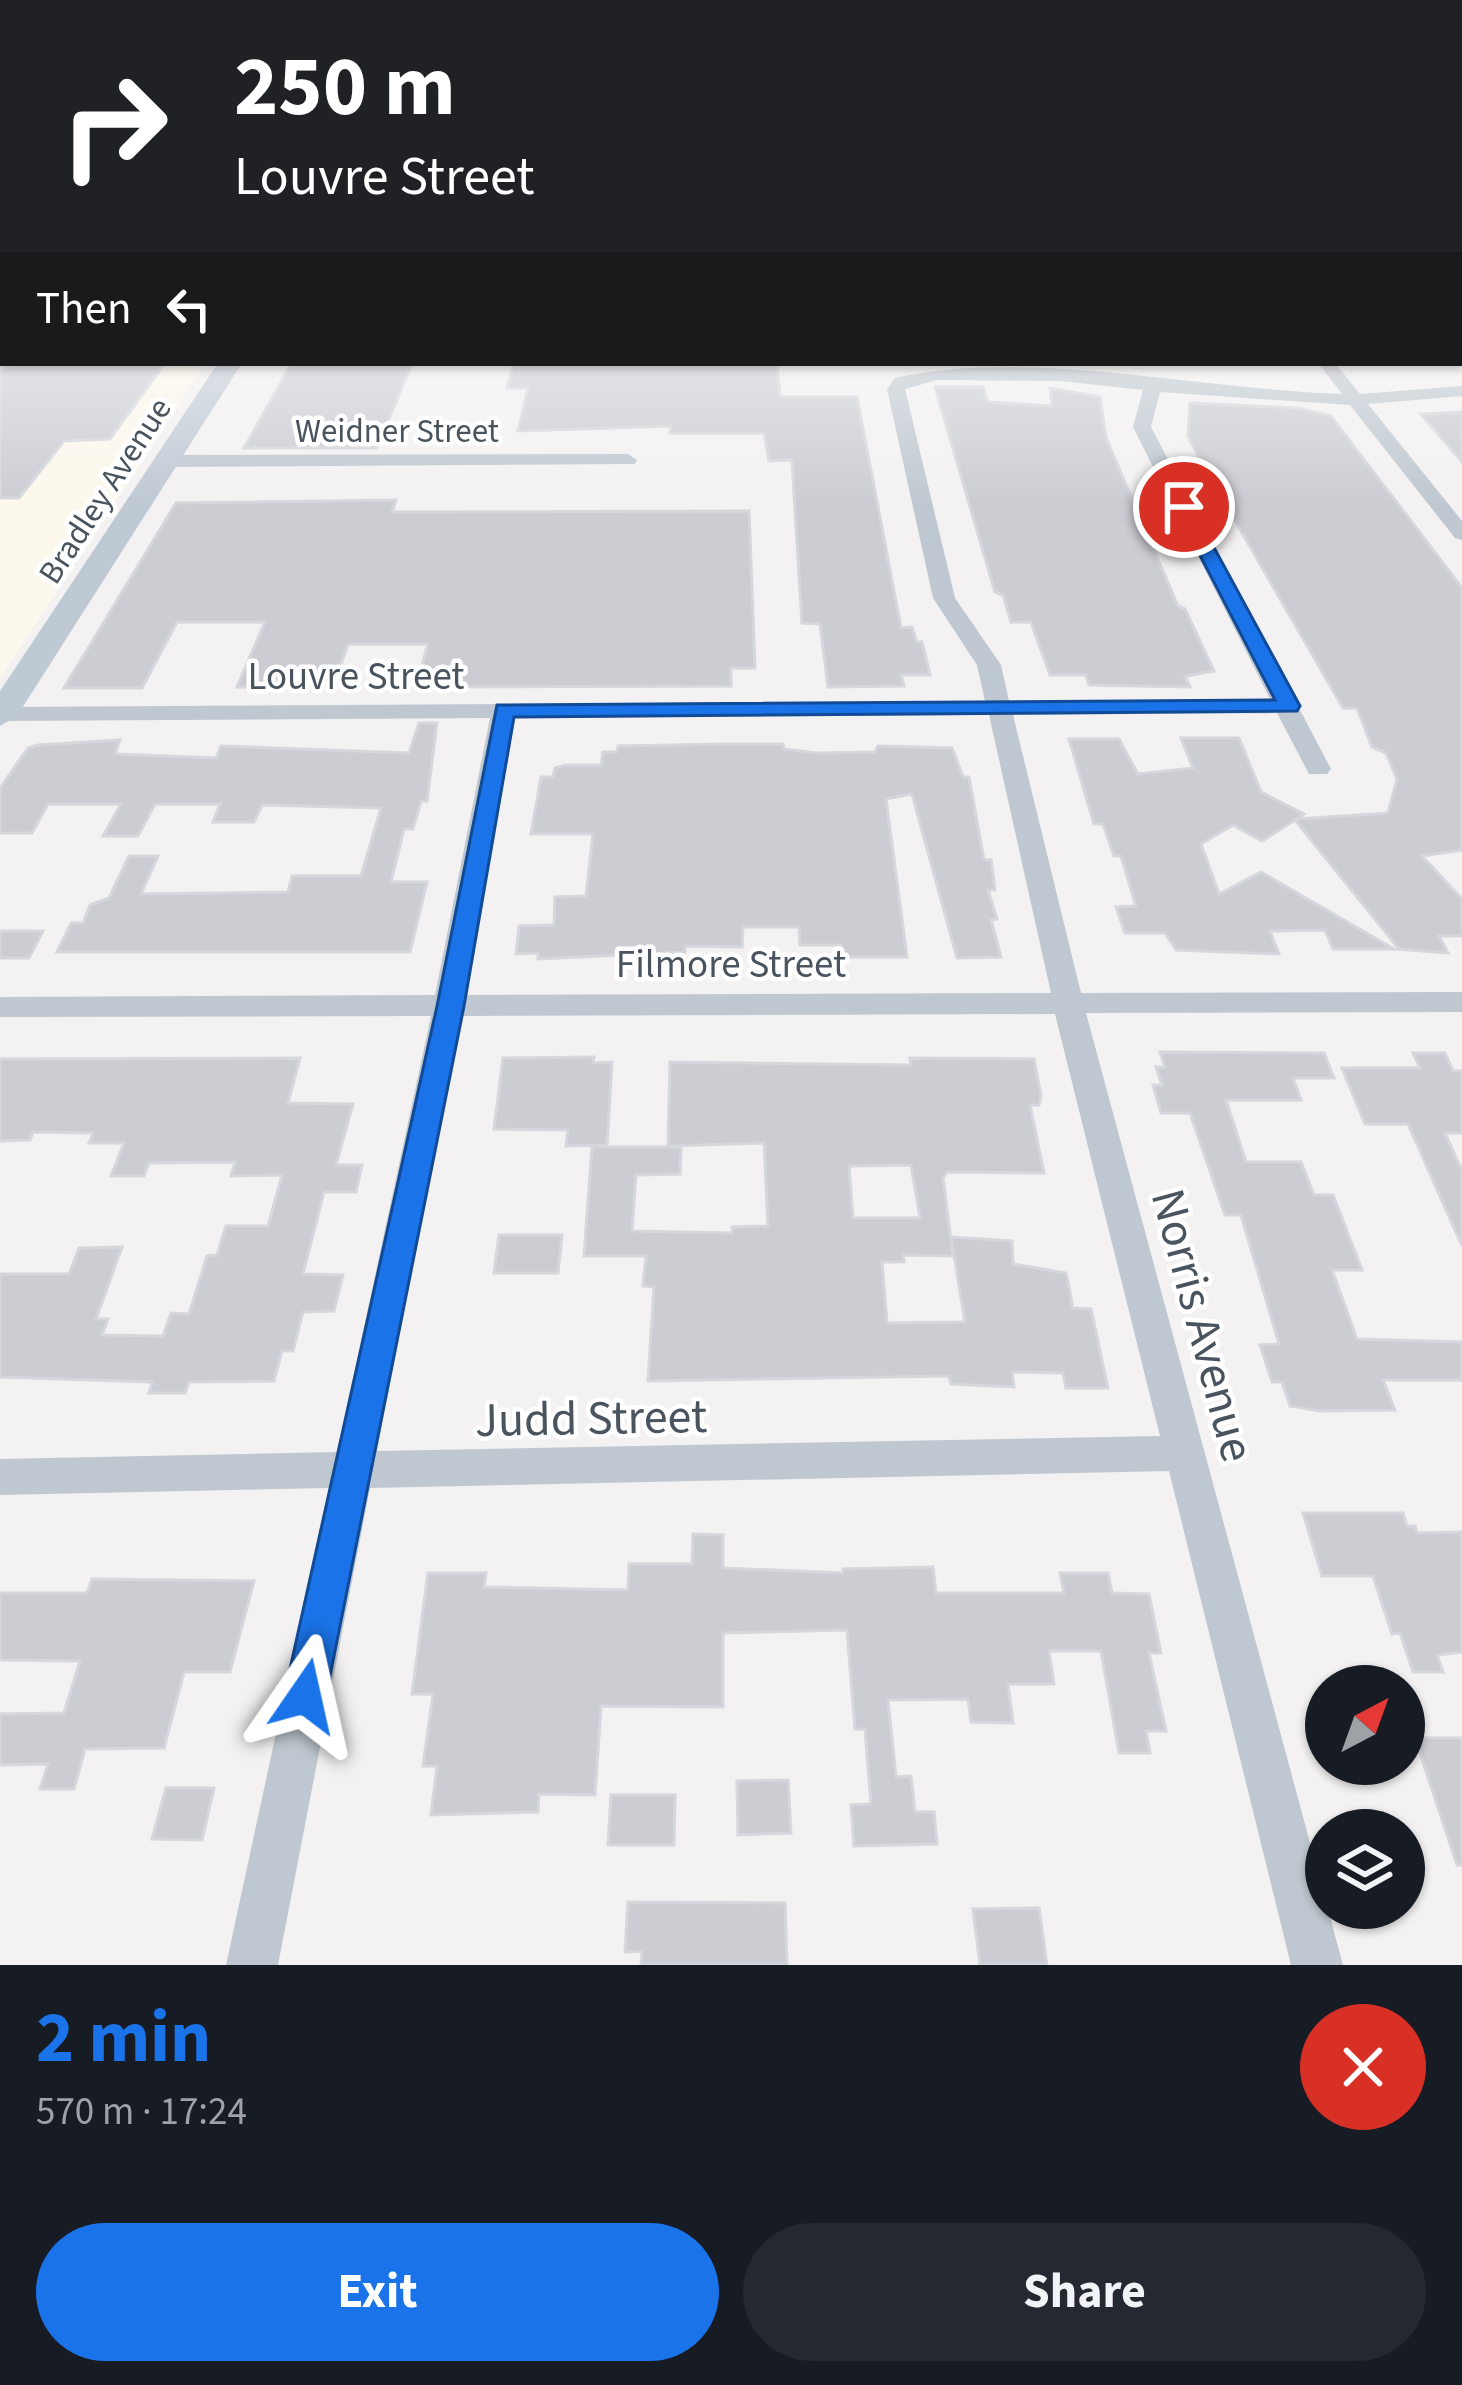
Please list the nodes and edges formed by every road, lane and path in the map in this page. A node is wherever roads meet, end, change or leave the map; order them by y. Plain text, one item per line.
1 (228, 366) edge
2 (1328, 366) edge
3 (1153, 386) junction
4 (1462, 391) edge
5 (1353, 400) junction
6 (628, 460) dead end
7 (166, 461) junction
8 (1462, 534) edge
9 (1289, 706) junction
10 (504, 710) junction
11 (998, 710) junction
12 (0, 714) edge
13 (1318, 769) dead end
14 (1462, 1002) edge
15 (1068, 1004) junction
16 (451, 1006) junction
17 (0, 1007) edge
18 (1185, 1454) junction
19 (349, 1474) junction
20 (0, 1477) edge
21 (251, 1965) edge
22 (1317, 1965) edge

1 - 7 street, Bradley Avenue
2 - 5 street
3 - 5 street
3 - 9 street
3 - 11 street, Norris Avenue
4 - 5 street
5 - 8 street
6 - 7 street, Weidner Street
7 - 12 street, Bradley Avenue
9 - 11 street, Louvre Street
9 - 13 street
10 - 11 street, Louvre Street
10 - 12 street, Louvre Street
10 - 16 street
11 - 15 street, Norris Avenue
14 - 15 street, Filmore Street
15 - 16 street, Filmore Street
15 - 18 street, Norris Avenue
16 - 17 street, Filmore Street
16 - 19 street
18 - 19 street, Judd Street
18 - 22 street, Norris Avenue
19 - 20 street, Judd Street
19 - 21 street

